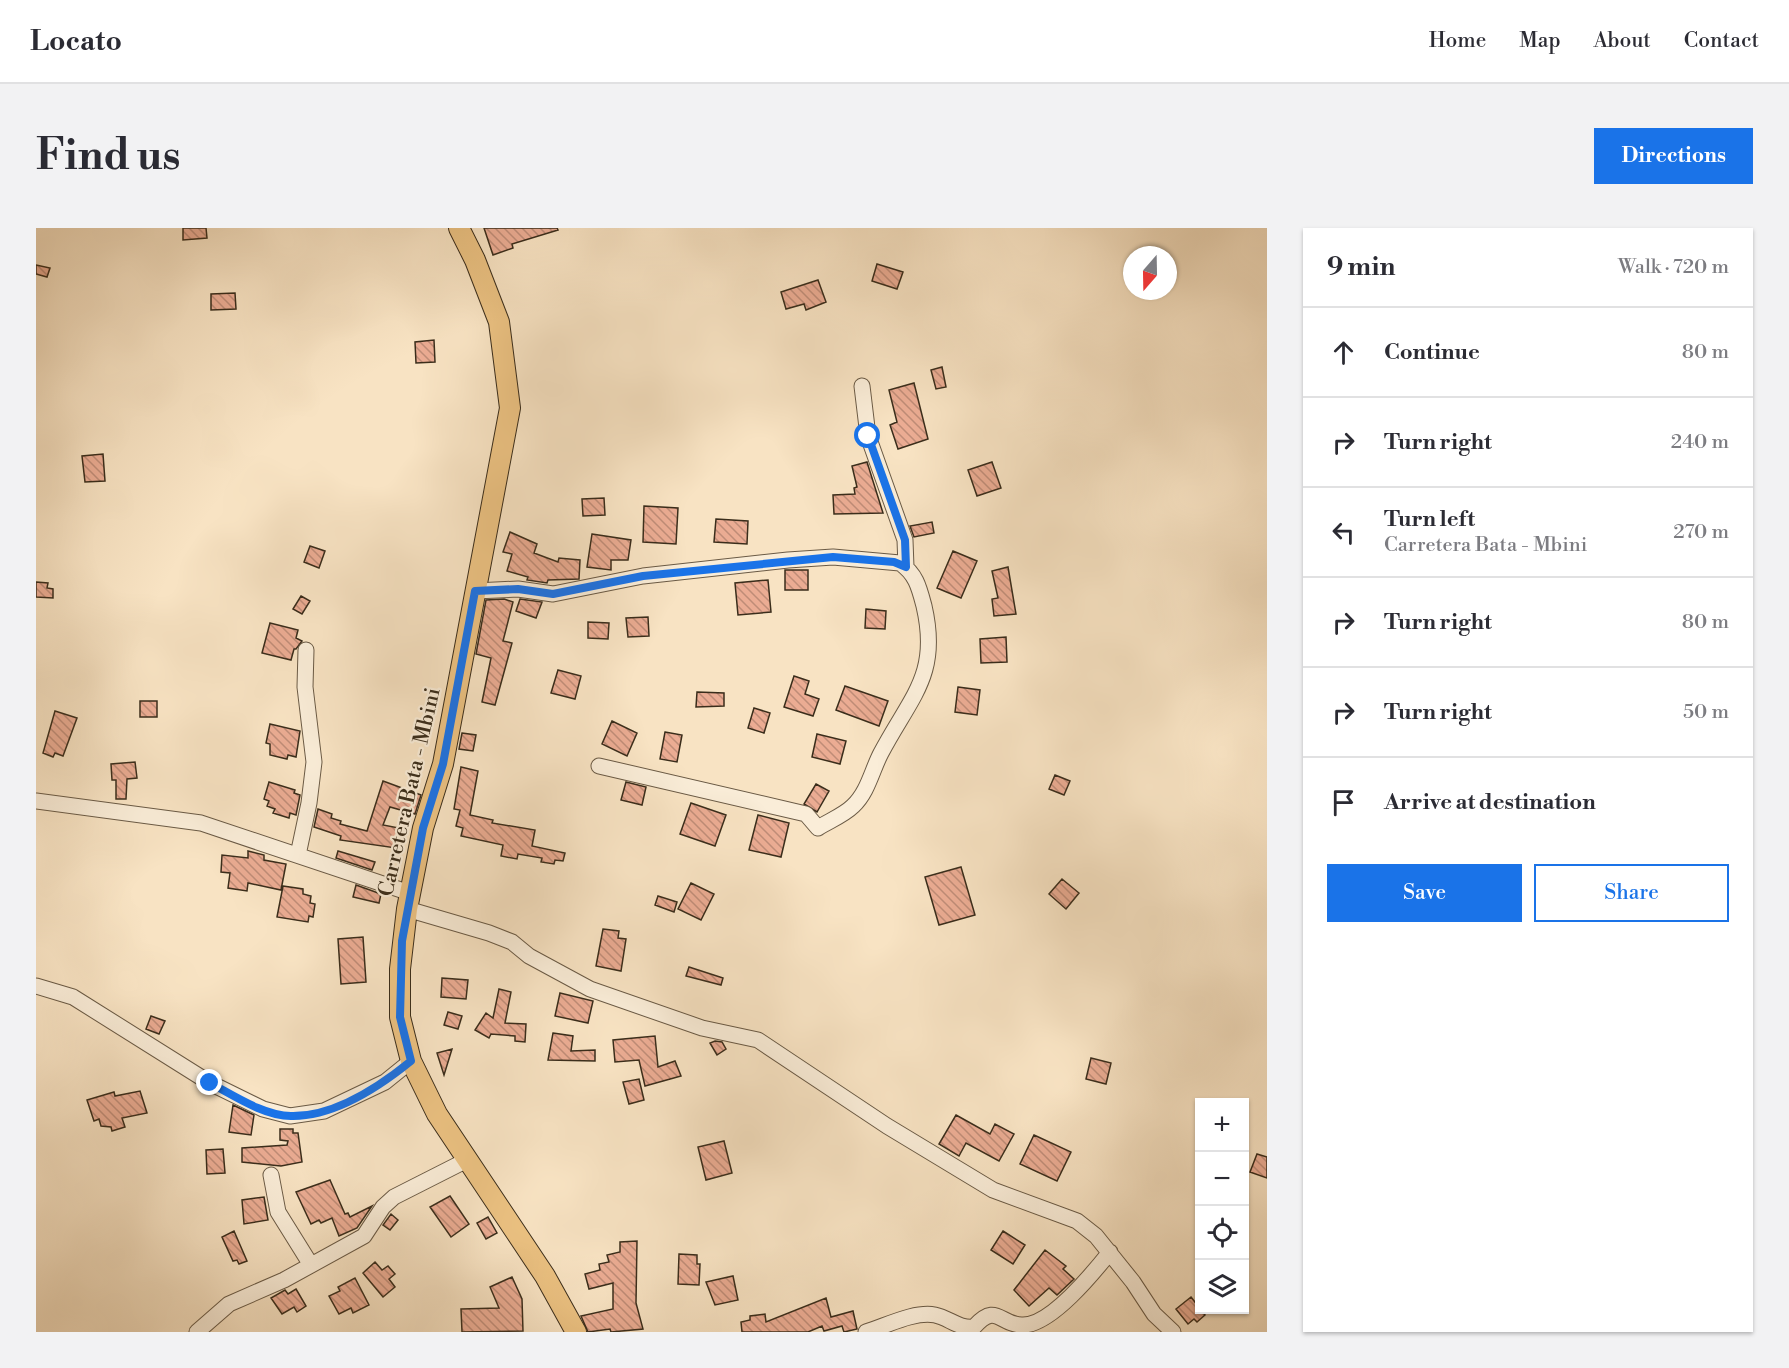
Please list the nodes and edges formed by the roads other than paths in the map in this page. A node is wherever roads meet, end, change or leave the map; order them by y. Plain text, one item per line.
1 (459, 228) edge
2 (862, 386) dead end
3 (906, 567) junction
4 (475, 591) junction
5 (306, 651) dead end
6 (598, 766) dead end
7 (36, 801) edge
8 (298, 855) junction
9 (409, 901) junction
10 (36, 986) edge
11 (411, 1061) junction
12 (466, 1160) junction
13 (271, 1176) dead end
14 (1110, 1252) junction
15 (310, 1265) junction
16 (197, 1332) edge
17 (576, 1332) edge
18 (866, 1332) edge
19 (1173, 1332) edge

1 - 4 main road, Carretera Bata - Mbini
2 - 3 street
3 - 4 street
3 - 6 street
4 - 9 main road, Carretera Bata - Mbini
5 - 8 street
7 - 8 street
8 - 9 street
9 - 11 main road, Carretera Bata - Mbini
9 - 14 street
10 - 11 street
11 - 12 main road, Carretera Bata - Mbini
12 - 15 street
12 - 17 main road, Carretera Bata - Mbini
13 - 15 street
14 - 18 street
14 - 19 street
15 - 16 street

